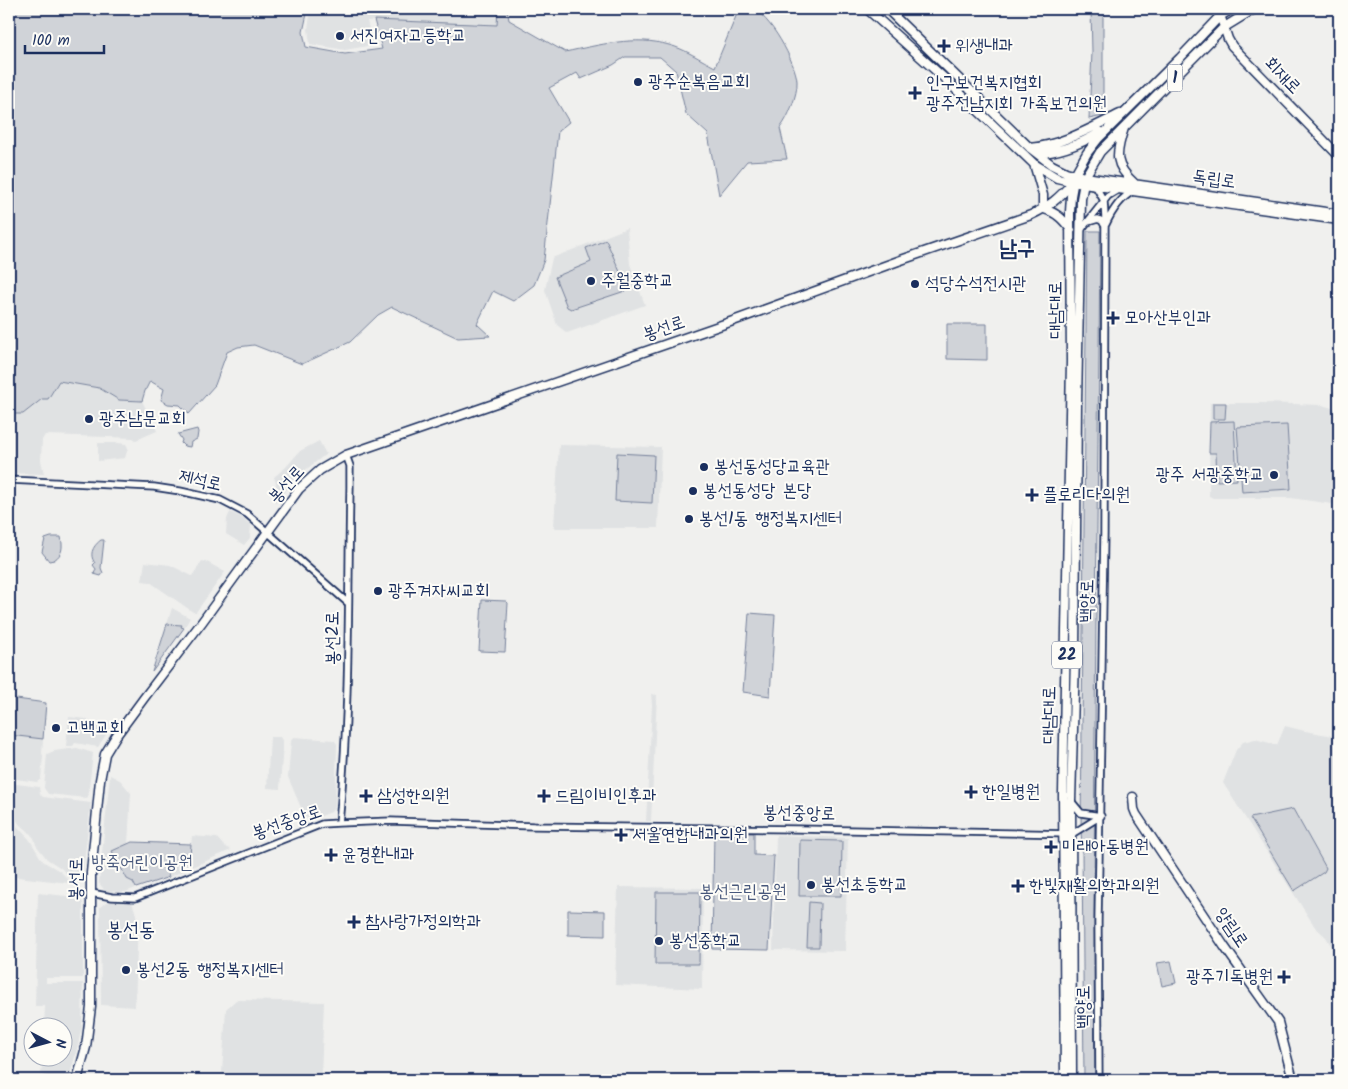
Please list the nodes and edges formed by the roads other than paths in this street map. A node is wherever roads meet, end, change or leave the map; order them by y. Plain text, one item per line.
1 (867, 9) edge
2 (887, 9) edge
3 (1232, 9) edge
4 (1254, 9) edge
5 (1219, 12) edge
6 (1224, 28) junction
7 (1126, 112) junction
8 (1113, 124) junction
9 (1124, 126) junction
10 (1033, 151) junction
11 (1339, 156) edge
12 (1034, 164) junction
13 (1072, 179) junction
14 (1084, 181) junction
15 (1095, 185) junction
16 (1134, 187) junction
17 (1120, 188) junction
18 (1104, 201) junction
19 (1044, 207) junction
20 (1339, 214) edge
21 (1339, 220) edge
22 (1105, 226) junction
23 (1083, 227) junction
24 (1071, 230) junction
25 (346, 455) junction
26 (9, 480) edge
27 (268, 531) junction
28 (348, 604) junction
29 (1133, 797) dead end
30 (1071, 801) junction
31 (1100, 816) junction
32 (339, 822) junction
33 (1068, 834) junction
34 (91, 893) junction
35 (77, 1080) edge
36 (1065, 1080) edge
37 (1072, 1080) edge
38 (1099, 1080) edge
39 (1293, 1080) edge

1 - 12 main road
2 - 10 main road
3 - 5 main road, 대남대로 / 1
4 - 6 main road, 대남대로 / 1
5 - 6 main road, 회재로
5 - 7 main road, 대남대로 / 1
6 - 9 main road, 대남대로 / 1
6 - 11 main road, 회재로
7 - 8 main road, 대남대로 / 1
7 - 10 main road
8 - 10 main road
8 - 13 main road, 대남대로
9 - 14 main road, 대남대로 / 1
9 - 16 main road
10 - 13 main road
12 - 13 main road
12 - 19 main road
13 - 14 main road
13 - 19 main road, 봉선로
13 - 24 main road, 대남대로
14 - 15 main road, 독립로
14 - 16 main road, 독립로
14 - 23 main road, 대남대로 / 22
15 - 17 main road, 독립로
15 - 18 street, 백양로
16 - 17 main road, 독립로
16 - 20 main road, 독립로
16 - 21 main road, 독립로
16 - 22 street
17 - 18 street
18 - 22 street, 백양로
18 - 23 street
19 - 24 main road
19 - 25 main road, 봉선로
22 - 23 street
22 - 31 street, 백양로
23 - 24 main road
23 - 30 main road, 대남대로 / 22
24 - 33 main road, 대남대로 / 22
25 - 27 main road, 봉선로
25 - 28 street, 봉선2로
26 - 27 street, 제석로
27 - 28 street, 제석로
27 - 34 main road, 봉선로
28 - 32 street, 봉선2로
29 - 39 main road, 양림로
30 - 31 street
30 - 33 main road, 대남대로 / 22
31 - 33 street
31 - 38 street, 백양로
32 - 33 street, 봉선중앙로
32 - 34 street, 봉선중앙로
33 - 36 main road, 대남대로 / 22
33 - 37 main road, 대남대로 / 22
34 - 35 main road, 봉선로

